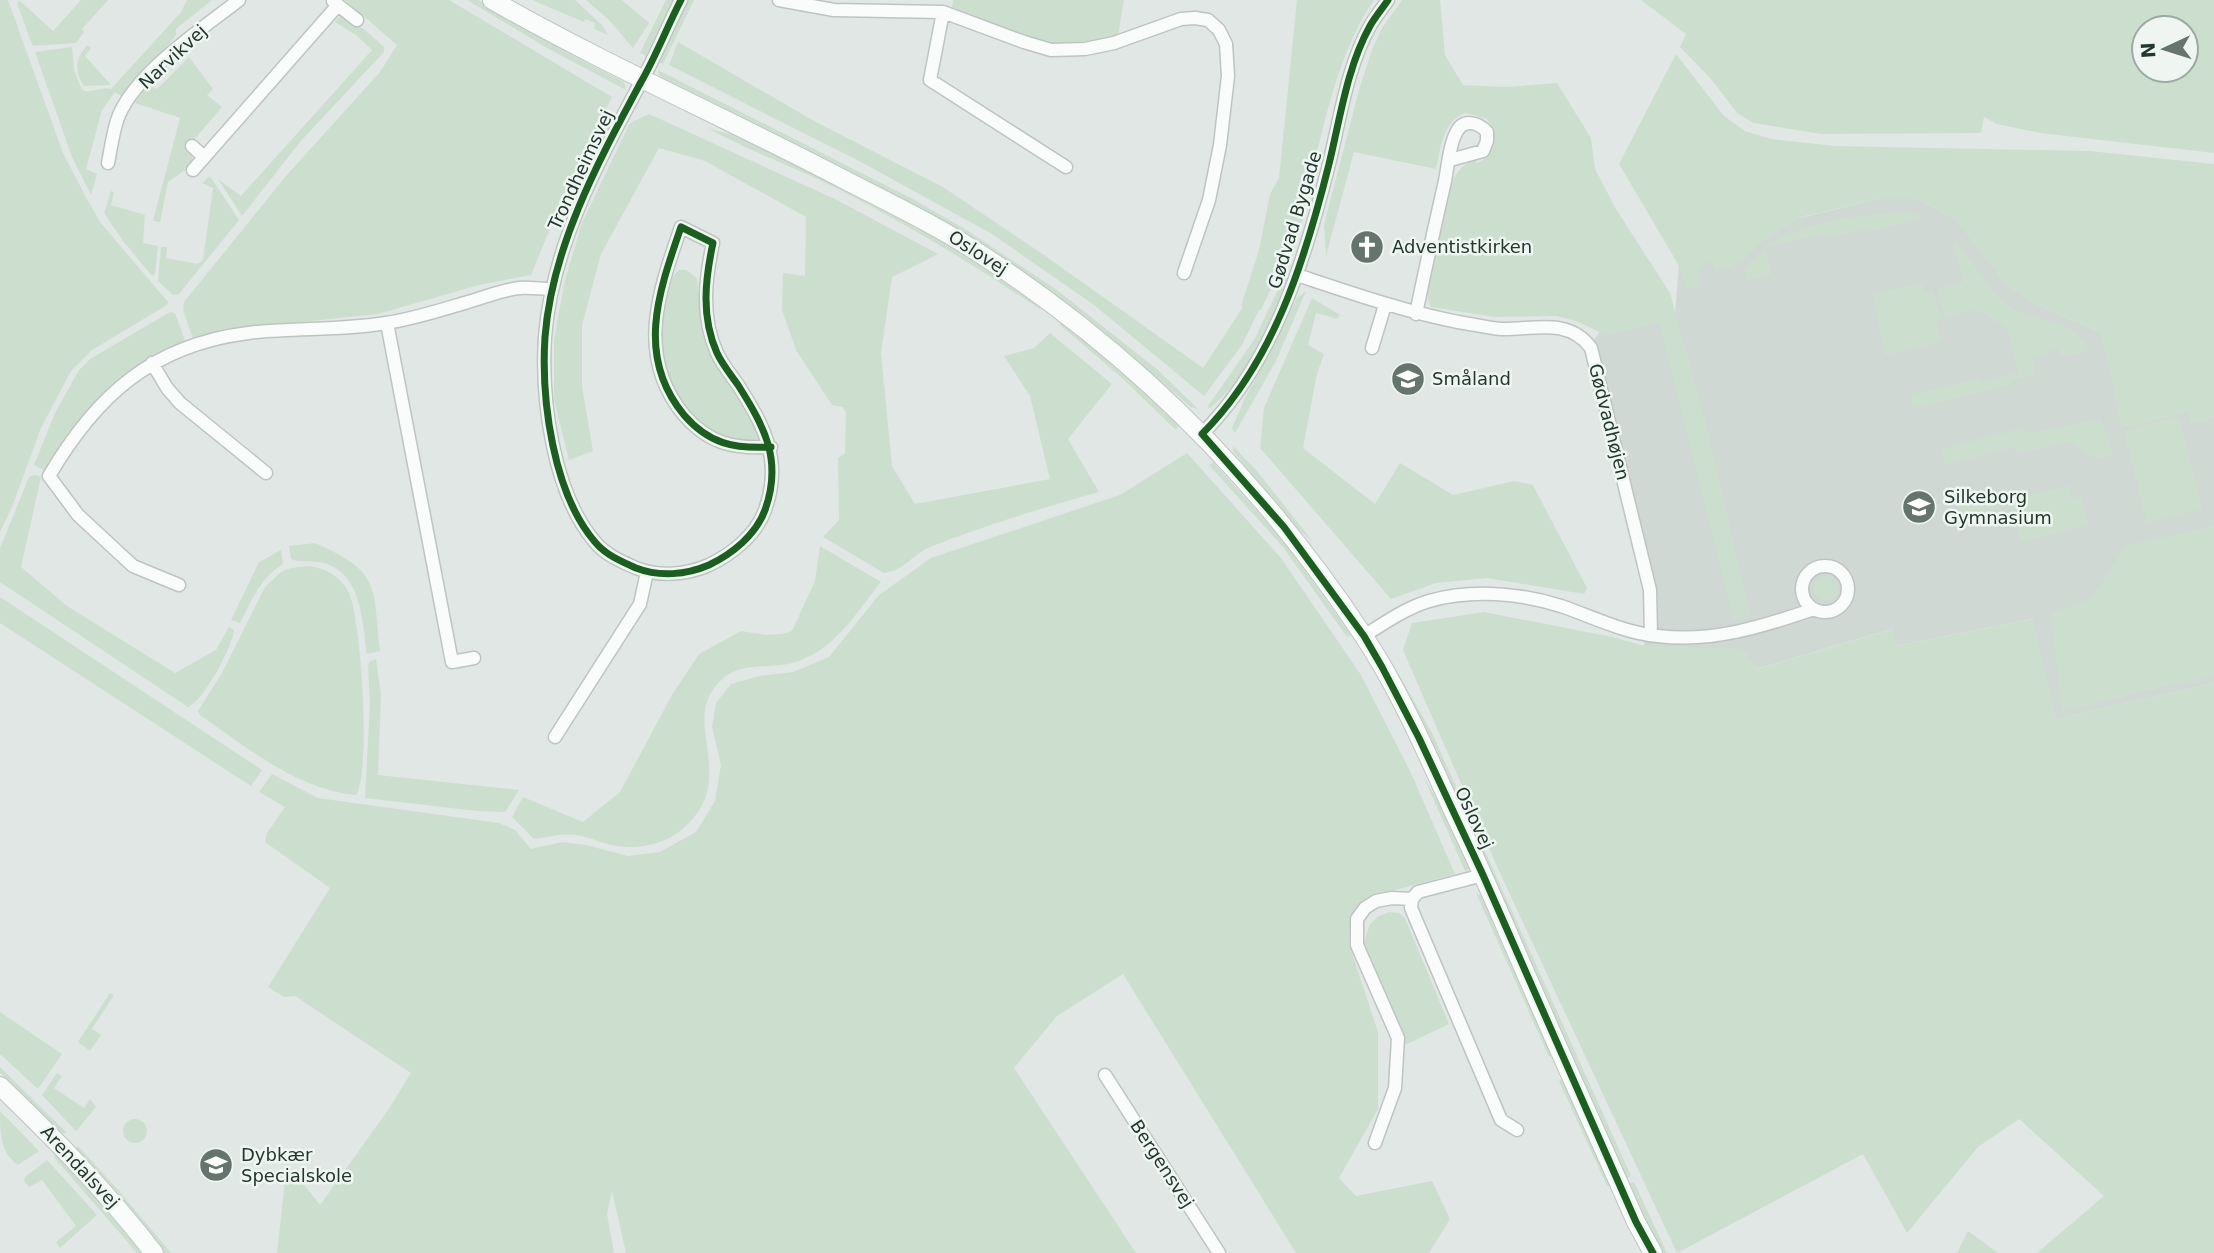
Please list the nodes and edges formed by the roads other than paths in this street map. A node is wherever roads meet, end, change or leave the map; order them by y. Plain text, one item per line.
1 (239, 0) edge
2 (492, 0) edge
3 (681, 0) edge
4 (779, 0) edge
5 (1388, 0) edge
6 (335, 2) edge
7 (943, 12) junction
8 (357, 20) dead end
9 (643, 80) junction
10 (192, 146) dead end
11 (204, 157) junction
12 (1450, 160) dead end
13 (108, 163) dead end
14 (1066, 167) dead end
15 (192, 170) dead end
16 (1184, 273) dead end
17 (1297, 275) junction
18 (551, 289) junction
19 (1385, 305) junction
20 (1416, 314) junction
21 (387, 323) junction
22 (1372, 348) dead end
23 (152, 363) junction
24 (1202, 435) junction
25 (771, 447) junction
26 (266, 472) dead end
27 (646, 572) junction
28 (179, 585) dead end
29 (1814, 610) dead end
30 (1651, 635) junction
31 (1364, 636) junction
32 (474, 658) dead end
33 (555, 737) dead end
34 (1483, 875) junction
35 (1412, 899) junction
36 (1105, 1075) dead end
37 (0, 1086) edge
38 (1517, 1130) dead end
39 (1375, 1143) dead end
40 (154, 1253) edge
41 (1219, 1253) edge
42 (1653, 1253) edge

1 - 13 street, Narvikvej
2 - 9 street, Oslovej
3 - 9 street, Trondheimsvej
4 - 7 street
5 - 17 street, Gødvad Bygade
6 - 8 street
6 - 11 street
7 - 14 street
7 - 16 street
9 - 18 street, Trondheimsvej
9 - 24 street, Oslovej
10 - 11 street
11 - 15 street
12 - 20 street
17 - 19 street, Gødvadhøjen
17 - 24 street, Gødvad Bygade
18 - 21 street
18 - 27 street, Trondheimsvej
19 - 20 street, Gødvadhøjen
19 - 22 street
20 - 30 street, Gødvadhøjen
21 - 23 street
21 - 32 street
23 - 26 street
23 - 28 street
24 - 31 street, Oslovej
25 - 25 street, Trondheimsvej
25 - 27 street, Trondheimsvej
27 - 33 street
29 - 30 street
30 - 31 street
31 - 34 street, Oslovej
34 - 35 street, Oslovej
34 - 42 street, Oslovej
35 - 38 street
35 - 39 street, Oslovej
36 - 41 street, Bergensvej
37 - 40 street, Arendalsvej

